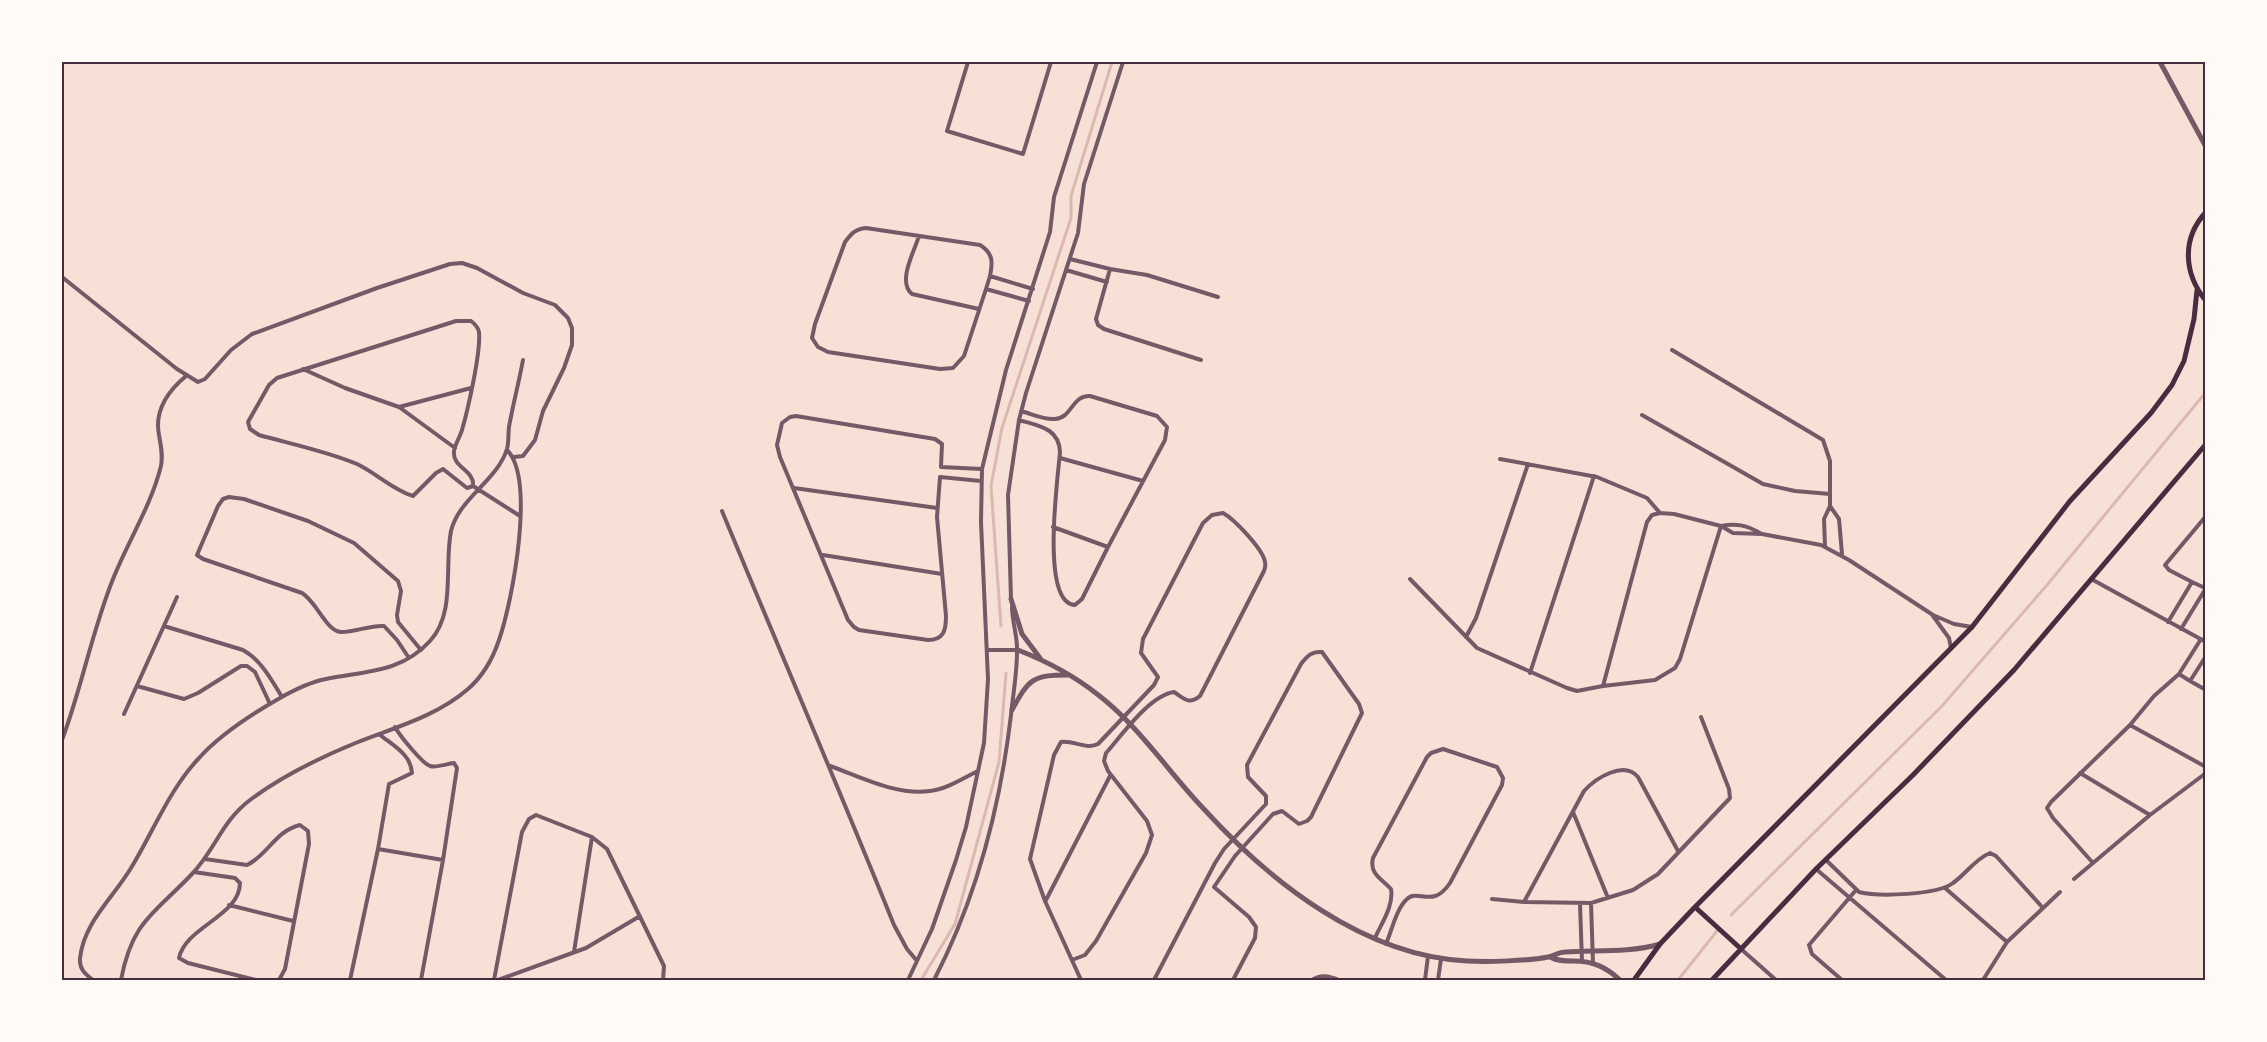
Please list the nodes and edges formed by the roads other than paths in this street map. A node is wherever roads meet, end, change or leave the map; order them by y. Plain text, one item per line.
1 (968, 62) edge
2 (1052, 62) edge
3 (1097, 62) edge
4 (1123, 62) edge
5 (2160, 62) edge
6 (2204, 140) edge
7 (2205, 147) edge
8 (2205, 212) edge
9 (919, 236) junction
10 (1070, 259) junction
11 (1110, 269) junction
12 (1066, 270) junction
13 (990, 276) junction
14 (62, 277) edge
15 (1107, 282) junction
16 (986, 289) junction
17 (1033, 289) junction
18 (2197, 290) junction
19 (1218, 297) dead end
20 (1029, 301) junction
21 (2205, 302) edge
22 (979, 309) junction
23 (1672, 350) dead end
24 (523, 360) dead end
25 (1201, 360) dead end
26 (303, 369) junction
27 (186, 376) junction
28 (471, 388) junction
29 (399, 407) junction
30 (1021, 411) junction
31 (1642, 415) dead end
32 (1019, 420) junction
33 (2205, 444) edge
34 (455, 448) junction
35 (507, 450) junction
36 (514, 457) junction
37 (1060, 458) junction
38 (1500, 459) dead end
39 (1528, 464) junction
40 (941, 467) junction
41 (982, 470) junction
42 (1594, 476) junction
43 (940, 477) junction
44 (981, 481) junction
45 (1143, 481) junction
46 (473, 486) junction
47 (793, 488) junction
48 (479, 489) junction
49 (1830, 494) junction
50 (1830, 506) junction
51 (938, 508) junction
52 (722, 511) dead end
53 (1660, 513) junction
54 (520, 516) junction
55 (2205, 516) edge
56 (1053, 526) junction
57 (1720, 526) junction
58 (1762, 534) junction
59 (1108, 547) junction
60 (1825, 547) junction
61 (822, 555) junction
62 (1842, 555) junction
63 (942, 574) junction
64 (1410, 579) dead end
65 (2093, 580) junction
66 (2192, 582) junction
67 (2205, 588) edge
68 (177, 597) dead end
69 (1011, 599) junction
70 (1933, 615) junction
71 (2168, 621) junction
72 (164, 626) junction
73 (1972, 627) junction
74 (2181, 629) junction
75 (1466, 637) junction
76 (2203, 641) edge
77 (1951, 649) junction
78 (421, 650) junction
79 (988, 650) junction
80 (1018, 650) junction
81 (2205, 656) edge
82 (409, 658) junction
83 (1041, 660) junction
84 (1530, 673) junction
85 (2179, 674) junction
86 (1070, 675) junction
87 (2190, 681) junction
88 (137, 686) junction
89 (1603, 686) junction
90 (2205, 690) edge
91 (282, 697) junction
92 (270, 704) junction
93 (1012, 710) junction
94 (124, 714) dead end
95 (1701, 717) dead end
96 (1124, 718) junction
97 (2130, 725) junction
98 (1131, 726) junction
99 (395, 727) junction
100 (379, 734) junction
101 (62, 740) edge
102 (830, 766) junction
103 (2205, 767) edge
104 (979, 771) junction
105 (2205, 772) edge
106 (2080, 773) junction
107 (1110, 776) junction
108 (1573, 812) junction
109 (2150, 814) junction
110 (592, 837) junction
111 (1233, 839) junction
112 (1243, 848) junction
113 (378, 849) junction
114 (1678, 851) junction
115 (205, 859) junction
116 (443, 860) junction
117 (1826, 860) junction
118 (2093, 863) junction
119 (1816, 869) junction
120 (194, 872) junction
121 (2074, 879) dead end
122 (1204, 884) junction
123 (1214, 887) junction
124 (1945, 888) junction
125 (1856, 890) junction
126 (2060, 892) dead end
127 (1608, 898) junction
128 (1850, 898) junction
129 (1492, 899) dead end
130 (1045, 901) junction
131 (1524, 902) junction
132 (1592, 903) junction
133 (1580, 904) junction
134 (229, 905) junction
135 (1695, 907) junction
136 (2043, 908) junction
137 (640, 916) junction
138 (293, 921) junction
139 (1374, 939) junction
140 (2007, 942) junction
141 (1386, 944) junction
142 (1660, 944) junction
143 (1740, 948) junction
144 (1581, 952) junction
145 (1593, 952) junction
146 (573, 953) junction
147 (1428, 956) junction
148 (1550, 957) junction
149 (1442, 958) junction
150 (1072, 960) junction
151 (1582, 961) junction
152 (917, 962) junction
153 (1593, 963) junction
154 (93, 981) edge
155 (121, 981) edge
156 (256, 981) edge
157 (279, 981) edge
158 (350, 981) edge
159 (421, 981) edge
160 (496, 981) edge
161 (663, 981) edge
162 (908, 981) edge
163 (934, 981) edge
164 (1081, 981) edge
165 (1154, 981) edge
166 (1233, 981) edge
167 (1312, 981) edge
168 (1339, 981) edge
169 (1425, 981) edge
170 (1438, 981) edge
171 (1620, 981) edge
172 (1634, 981) edge
173 (1712, 981) edge
174 (1776, 981) edge
175 (1842, 981) edge
176 (1946, 981) edge
177 (1983, 981) edge

1 - 2 street
3 - 17 street
4 - 10 street
5 - 6 street
6 - 7 street
8 - 18 main road
9 - 13 street
9 - 22 street
9 - 22 street
10 - 11 street
10 - 12 street
11 - 15 street
11 - 19 street
12 - 15 street
12 - 30 street
13 - 16 street
13 - 17 street
14 - 27 street
15 - 25 street
16 - 20 street
16 - 22 street
17 - 20 street
18 - 21 main road
18 - 73 main road
20 - 41 street
23 - 49 street
24 - 35 street
26 - 28 street
26 - 29 street
26 - 46 street
27 - 36 street
27 - 101 street
28 - 29 street
28 - 34 street
29 - 34 street
30 - 32 street
30 - 45 street
31 - 49 street
32 - 37 street
32 - 69 street
33 - 65 main road
34 - 46 street
35 - 36 street
35 - 48 street
36 - 54 street
37 - 45 street
37 - 56 street
38 - 39 street
39 - 42 street
39 - 75 street
40 - 41 street
40 - 43 street
40 - 47 street
41 - 44 street
42 - 53 street
42 - 84 street
43 - 44 street
43 - 51 street
44 - 79 street
45 - 59 street
46 - 48 street
47 - 51 street
47 - 61 street
48 - 54 street
48 - 78 street
49 - 50 street
50 - 60 street
50 - 62 street
51 - 63 street
52 - 102 street
53 - 57 street
53 - 89 street
54 - 99 street
55 - 66 street
56 - 59 street
56 - 59 street
57 - 58 street
57 - 58 street
57 - 89 street
58 - 60 street
60 - 62 street
61 - 63 street
61 - 63 street
62 - 70 street
64 - 75 street
65 - 71 street
65 - 117 main road
66 - 67 street
66 - 71 street
67 - 74 street
68 - 72 street
69 - 80 street
69 - 83 street
70 - 73 street
70 - 77 street
71 - 74 street
72 - 88 street
72 - 91 street
73 - 77 main road
74 - 76 street
75 - 84 street
76 - 85 street
77 - 135 main road
78 - 82 street
78 - 82 street
79 - 80 street
79 - 104 street
80 - 83 street
80 - 93 street
81 - 87 street
82 - 91 street
83 - 86 street
84 - 89 street
85 - 87 street
85 - 97 street
86 - 93 street
86 - 96 street
87 - 90 street
88 - 92 street
88 - 94 street
91 - 92 street
92 - 154 street
93 - 163 street
95 - 114 street
96 - 98 street
96 - 98 street
96 - 130 street
97 - 103 street
97 - 106 street
98 - 107 street
98 - 111 street
99 - 100 street
99 - 116 street
100 - 113 street
100 - 115 street
102 - 104 street
102 - 152 street
104 - 152 street
105 - 109 street
106 - 109 street
106 - 118 street
107 - 130 street
107 - 150 street
108 - 114 street
108 - 127 street
108 - 131 street
109 - 118 street
110 - 137 street
110 - 146 street
110 - 160 street
111 - 112 street
111 - 112 street
111 - 122 street
112 - 123 street
112 - 139 street
113 - 116 street
113 - 158 street
114 - 127 street
115 - 120 street
115 - 138 street
116 - 159 street
117 - 119 main road
117 - 125 street
118 - 121 street
119 - 128 street
119 - 143 main road
120 - 134 street
120 - 155 street
122 - 123 street
122 - 165 street
123 - 166 street
124 - 125 street
124 - 136 street
124 - 140 street
125 - 128 street
126 - 136 street
127 - 132 street
128 - 175 street
128 - 176 street
129 - 131 street
130 - 150 street
131 - 133 street
132 - 133 street
132 - 145 street
133 - 144 street
134 - 138 street
134 - 156 street
135 - 142 main road
135 - 143 main road
136 - 140 street
137 - 146 street
137 - 161 street
138 - 157 street
139 - 141 street
139 - 141 street
140 - 177 street
141 - 147 street
142 - 145 street
142 - 172 main road
143 - 173 main road
143 - 174 street
144 - 145 street
144 - 148 street
144 - 151 street
145 - 153 street
146 - 160 street
147 - 149 street
147 - 169 street
148 - 149 street
148 - 151 street
149 - 170 street
150 - 164 street
151 - 153 street
152 - 162 street
153 - 171 street
167 - 168 street

